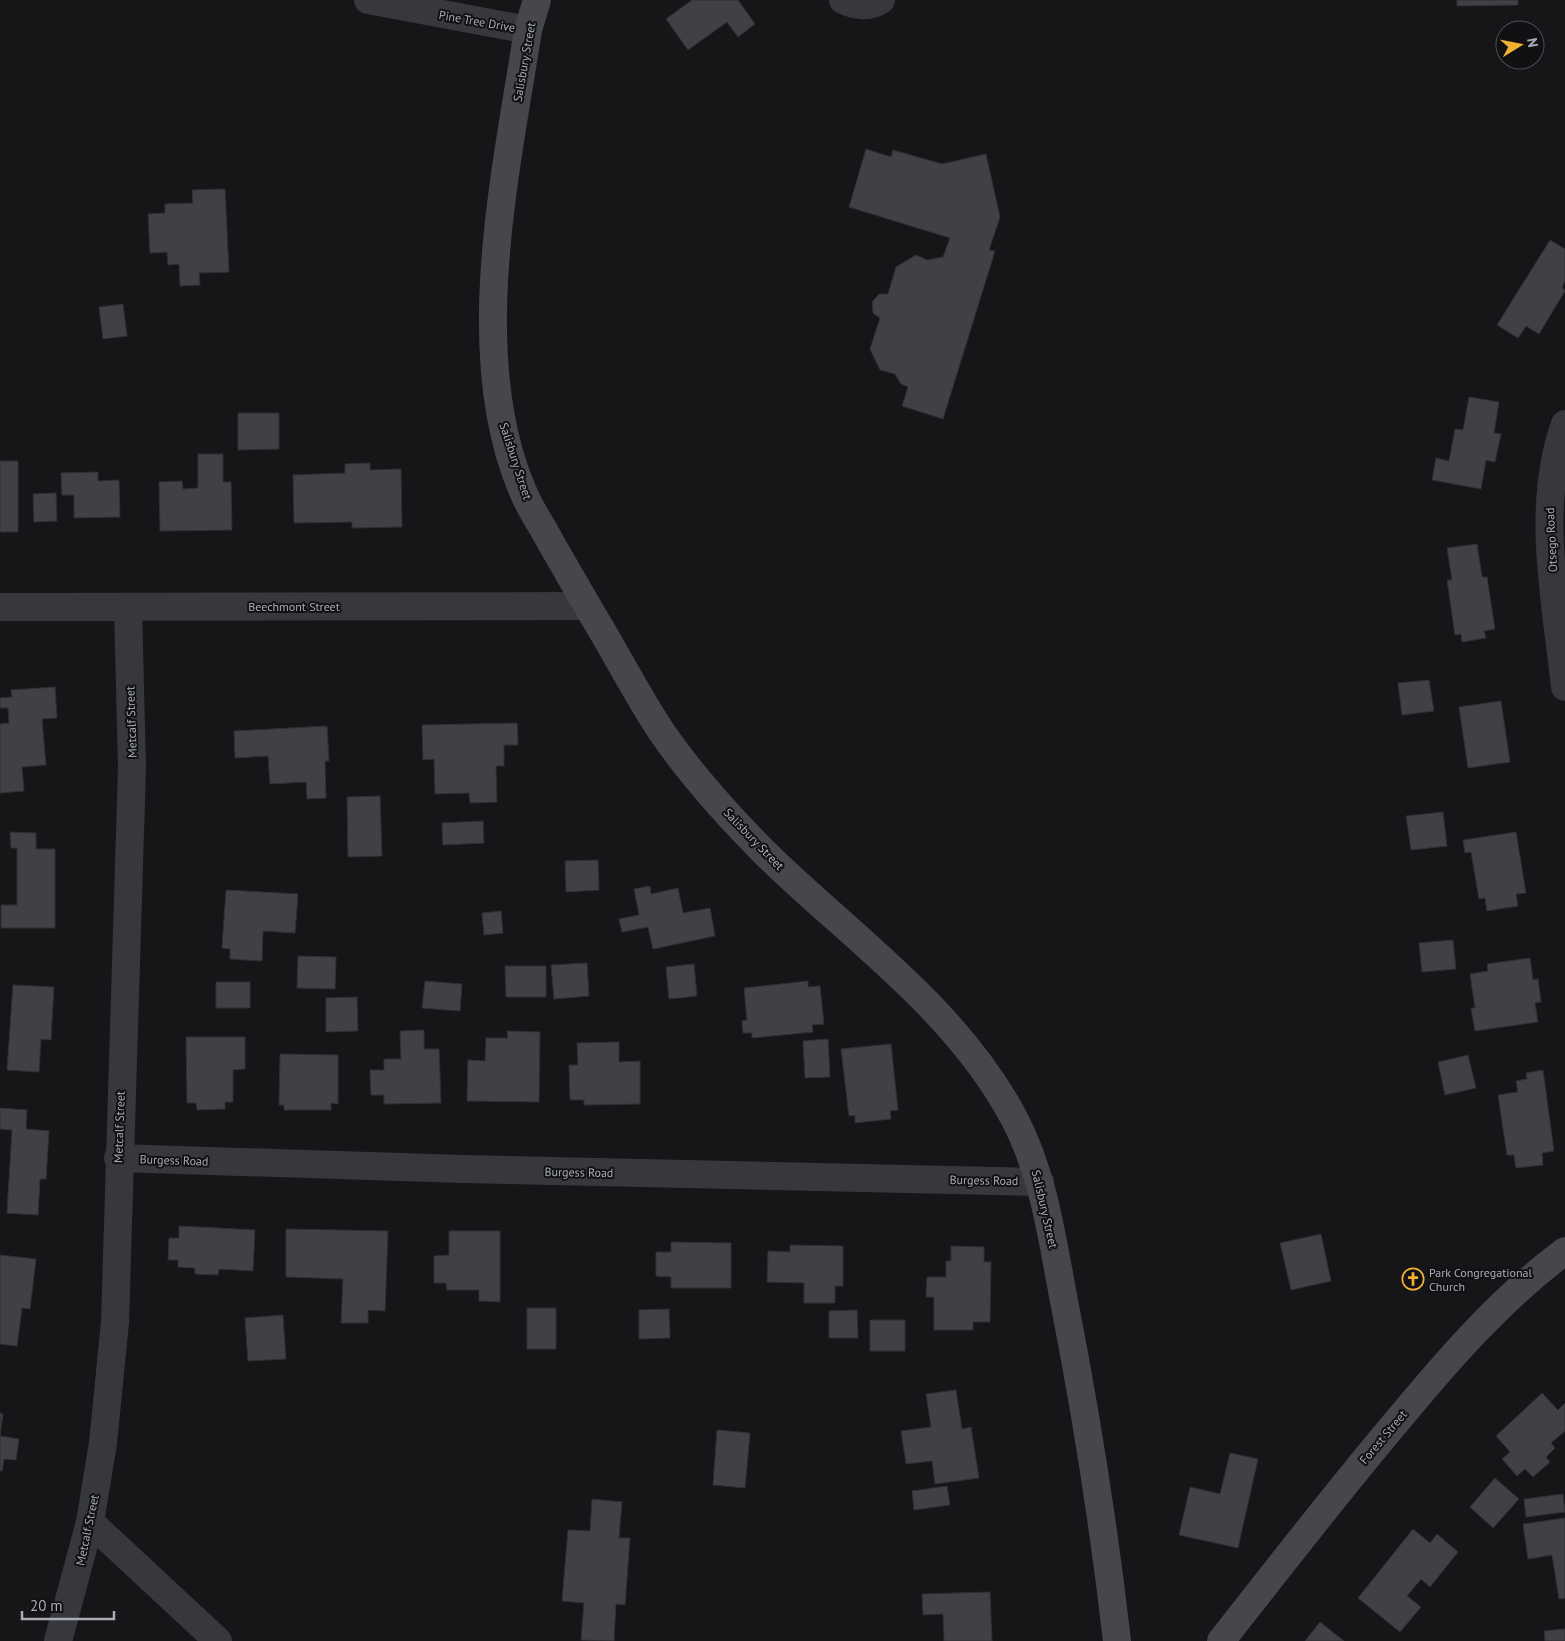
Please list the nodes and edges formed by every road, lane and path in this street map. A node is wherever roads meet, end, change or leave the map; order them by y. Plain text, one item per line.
1 (368, 0) edge
2 (537, 0) edge
3 (843, 0) edge
4 (881, 0) edge
5 (528, 30) junction
6 (1565, 424) edge
7 (587, 606) junction
8 (0, 607) edge
9 (128, 607) junction
10 (1565, 687) edge
11 (118, 1158) junction
12 (1040, 1182) junction
13 (1565, 1251) edge
14 (90, 1522) junction
15 (58, 1641) edge
16 (218, 1641) edge
17 (1117, 1641) edge
18 (1221, 1641) edge

1 - 5 street, Pine Tree Drive
2 - 5 main road, Salisbury Street
3 - 4 street
5 - 7 main road, Salisbury Street
6 - 10 street, Otsego Road
7 - 9 street, Beechmont Street
7 - 12 main road, Salisbury Street
8 - 9 street, Beechmont Street
9 - 11 street, Metcalf Street
11 - 12 street, Burgess Road
11 - 14 street, Metcalf Street
12 - 17 main road, Salisbury Street
13 - 18 main road, Forest Street
14 - 15 street, Metcalf Street
14 - 16 street

